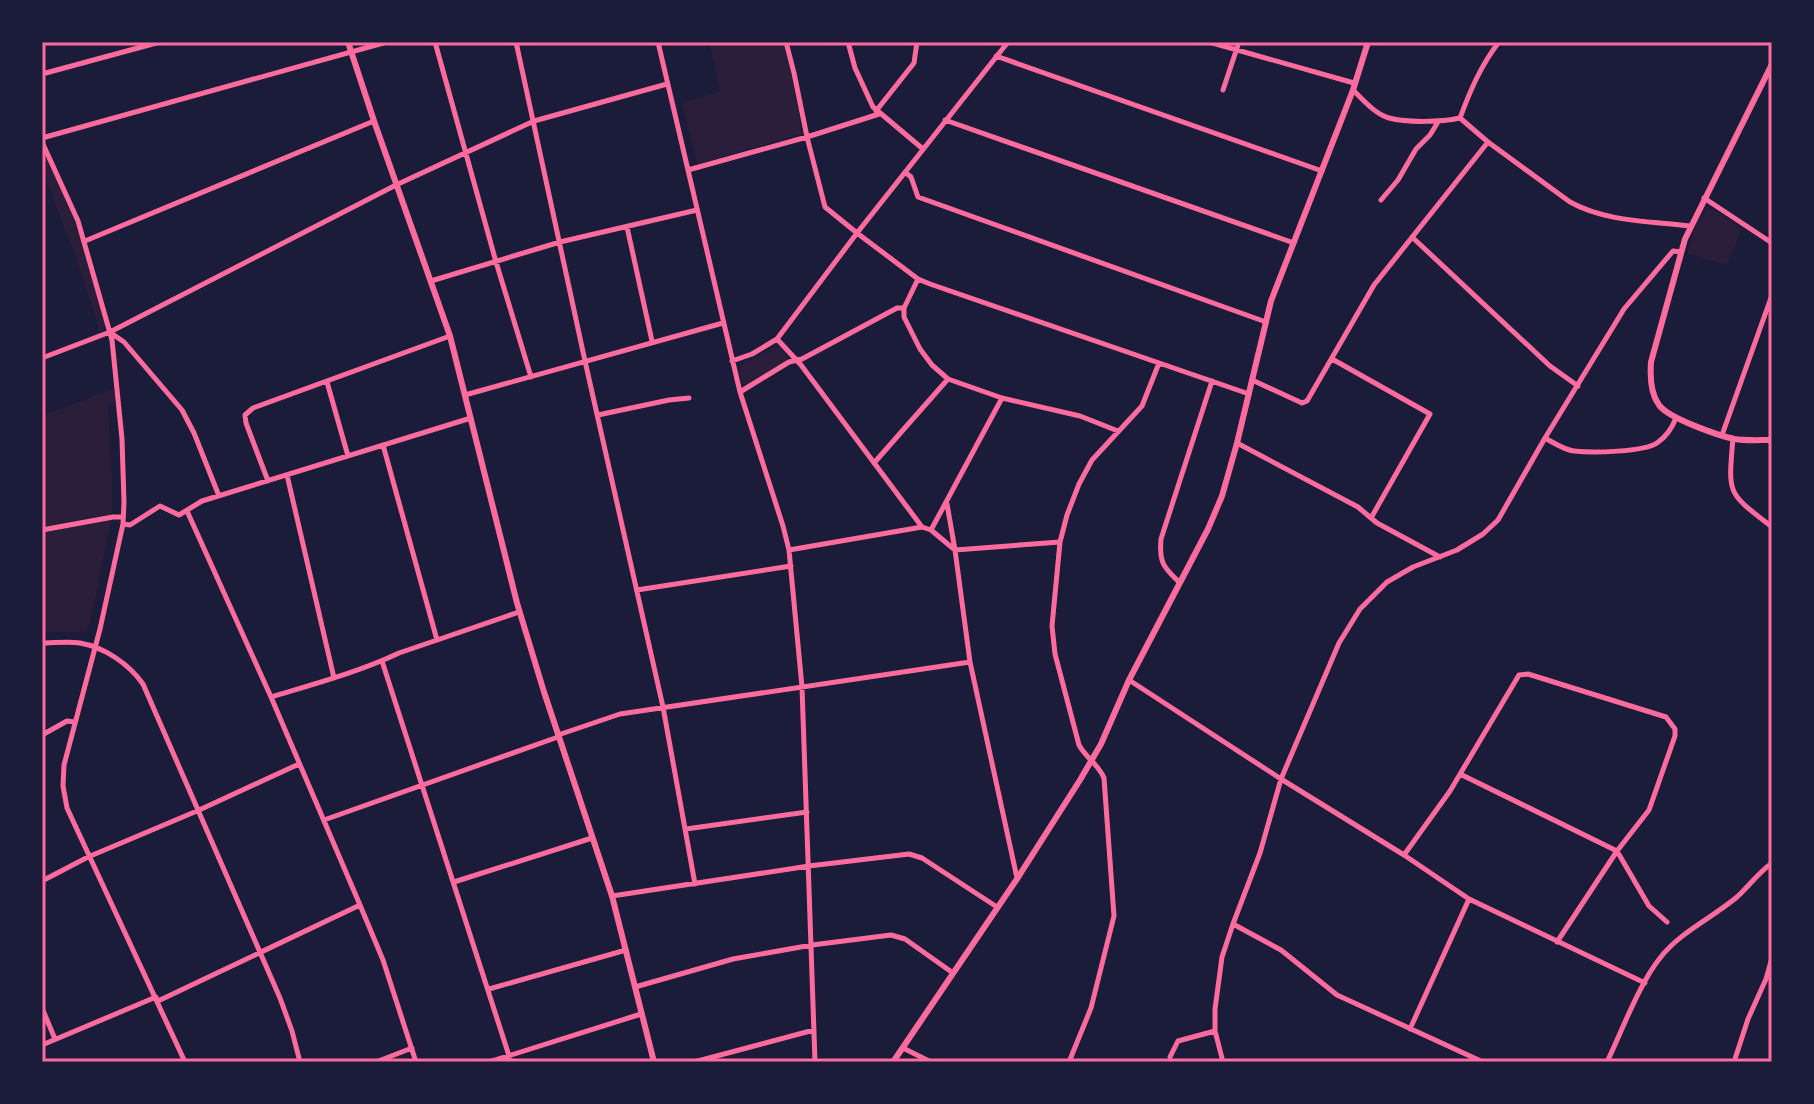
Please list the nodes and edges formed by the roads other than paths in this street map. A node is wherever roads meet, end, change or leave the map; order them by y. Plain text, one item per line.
1 (160, 42) edge
2 (348, 42) edge
3 (387, 42) edge
4 (435, 42) edge
5 (516, 42) edge
6 (658, 42) edge
7 (786, 42) edge
8 (848, 42) edge
9 (917, 42) edge
10 (1008, 42) edge
11 (1209, 42) edge
12 (1239, 42) edge
13 (1368, 42) edge
14 (1499, 42) edge
15 (1237, 50) junction
16 (351, 52) junction
17 (996, 56) junction
18 (1772, 64) edge
19 (42, 74) edge
20 (667, 84) junction
21 (1354, 87) junction
22 (1223, 90) dead end
23 (877, 112) junction
24 (1460, 118) junction
25 (945, 120) junction
26 (374, 121) junction
27 (534, 121) junction
28 (1438, 122) junction
29 (807, 137) junction
30 (42, 140) edge
31 (1488, 142) junction
32 (923, 149) junction
33 (466, 152) junction
34 (688, 170) junction
35 (1322, 171) junction
36 (905, 172) junction
37 (396, 185) junction
38 (1704, 198) junction
39 (1381, 200) dead end
40 (697, 210) junction
41 (1690, 226) junction
42 (627, 227) junction
43 (857, 233) junction
44 (1412, 237) junction
45 (85, 241) junction
46 (560, 242) junction
47 (1294, 243) junction
48 (1772, 243) edge
49 (1681, 252) junction
50 (496, 262) junction
51 (918, 279) junction
52 (431, 281) junction
53 (1772, 295) edge
54 (904, 308) junction
55 (1266, 322) junction
56 (723, 323) junction
57 (110, 332) junction
58 (450, 336) junction
59 (777, 339) junction
60 (652, 341) junction
61 (42, 358) edge
62 (1332, 359) junction
63 (585, 361) junction
64 (732, 361) junction
65 (796, 361) junction
66 (1159, 363) junction
67 (531, 377) junction
68 (948, 379) junction
69 (1252, 380) junction
70 (1212, 381) junction
71 (327, 382) junction
72 (1578, 386) junction
73 (740, 392) junction
74 (1249, 394) junction
75 (465, 395) junction
76 (689, 398) dead end
77 (1002, 398) junction
78 (598, 415) junction
79 (471, 418) junction
80 (1676, 418) junction
81 (1118, 431) junction
82 (1722, 435) junction
83 (1545, 438) junction
84 (1733, 438) junction
85 (1772, 440) edge
86 (1237, 443) junction
87 (383, 445) junction
88 (348, 456) junction
89 (874, 463) junction
90 (287, 475) junction
91 (268, 481) junction
92 (219, 496) junction
93 (947, 504) junction
94 (187, 511) junction
95 (1371, 518) junction
96 (123, 521) junction
97 (922, 527) junction
98 (1772, 527) edge
99 (42, 530) edge
100 (931, 530) junction
101 (1060, 542) junction
102 (789, 550) junction
103 (955, 550) junction
104 (1441, 558) junction
105 (791, 566) junction
106 (1179, 582) junction
107 (637, 590) junction
108 (519, 612) junction
109 (437, 640) junction
110 (42, 643) edge
111 (95, 649) junction
112 (382, 661) junction
113 (970, 662) junction
114 (334, 678) junction
115 (1129, 680) junction
116 (802, 687) junction
117 (271, 697) junction
118 (663, 707) junction
119 (74, 722) junction
120 (42, 735) edge
121 (558, 736) junction
122 (1091, 761) junction
123 (300, 764) junction
124 (1460, 774) junction
125 (1281, 779) junction
126 (422, 785) junction
127 (197, 811) junction
128 (807, 812) junction
129 (324, 820) junction
130 (686, 829) junction
131 (592, 838) junction
132 (1617, 851) junction
133 (1404, 855) junction
134 (88, 857) junction
135 (1772, 863) edge
136 (809, 866) junction
137 (1017, 879) junction
138 (42, 881) edge
139 (454, 882) junction
140 (695, 884) junction
141 (612, 896) junction
142 (1469, 899) junction
143 (360, 905) junction
144 (997, 907) junction
145 (1667, 922) dead end
146 (1233, 924) junction
147 (1557, 942) junction
148 (812, 945) junction
149 (626, 950) junction
150 (260, 953) junction
151 (1772, 958) edge
152 (953, 973) junction
153 (1645, 983) junction
154 (635, 987) junction
155 (489, 989) junction
156 (157, 999) junction
157 (42, 1008) edge
158 (641, 1014) junction
159 (1410, 1029) junction
160 (814, 1030) junction
161 (1215, 1031) junction
162 (55, 1039) junction
163 (42, 1045) edge
164 (412, 1048) junction
165 (903, 1048) junction
166 (1170, 1057) dead end
167 (511, 1059) edge
168 (185, 1062) edge
169 (300, 1062) edge
170 (376, 1062) edge
171 (416, 1062) edge
172 (489, 1062) edge
173 (654, 1062) edge
174 (694, 1062) edge
175 (815, 1062) edge
176 (893, 1062) edge
177 (931, 1062) edge
178 (1069, 1062) edge
179 (1223, 1062) edge
180 (1483, 1062) edge
181 (1607, 1062) edge
182 (1734, 1062) edge

1 - 19 street
2 - 16 street
3 - 16 street
4 - 33 street
5 - 27 street
6 - 20 street
7 - 29 street
8 - 23 street
9 - 23 street
10 - 17 street
11 - 15 street
12 - 15 street
13 - 21 street
14 - 24 street
15 - 21 street
15 - 22 street
16 - 26 street
16 - 30 street
17 - 25 street
17 - 35 street
18 - 38 street
20 - 27 street
20 - 34 street
21 - 28 street
21 - 35 street
23 - 29 street
23 - 32 street
24 - 28 street
24 - 31 street
25 - 32 street
25 - 47 street
26 - 37 street
26 - 45 street
27 - 33 street
27 - 46 street
28 - 39 street
29 - 34 street
29 - 43 street
30 - 45 street
31 - 41 street
31 - 44 street
32 - 36 street
33 - 37 street
33 - 50 street
34 - 40 street
35 - 47 street
36 - 43 street
36 - 55 street
37 - 52 street
37 - 57 street
38 - 41 street
38 - 48 street
40 - 42 street
40 - 56 street
41 - 49 street
42 - 46 street
42 - 60 street
43 - 51 street
43 - 59 street
44 - 62 street
44 - 72 street
45 - 57 street
46 - 50 street
46 - 63 street
47 - 55 street
49 - 72 street
49 - 80 street
50 - 52 street
50 - 67 street
51 - 54 street
51 - 66 street
52 - 58 street
53 - 82 street
54 - 65 street
54 - 68 street
55 - 69 street
56 - 60 street
56 - 64 street
57 - 61 street
57 - 92 street
57 - 96 street
58 - 71 street
58 - 75 street
59 - 64 street
59 - 65 street
60 - 63 street
62 - 69 street
62 - 95 street
63 - 67 street
63 - 78 street
64 - 73 street
65 - 73 street
65 - 89 street
66 - 70 street
66 - 81 street
67 - 75 street
68 - 77 street
68 - 89 street
69 - 74 street
70 - 74 street
70 - 106 street
71 - 88 street
71 - 91 street
72 - 83 street
73 - 102 street
74 - 86 street
75 - 79 street
76 - 78 street
77 - 81 street
77 - 93 street
78 - 107 street
79 - 87 street
79 - 108 street
80 - 82 street
80 - 83 street
81 - 101 street
82 - 84 street
83 - 104 street
84 - 85 street
84 - 98 street
86 - 95 street
86 - 106 street
87 - 88 street
87 - 109 street
88 - 90 street
89 - 97 street
90 - 91 street
90 - 114 street
91 - 92 street
92 - 94 street
93 - 100 street
93 - 103 street
94 - 96 street
94 - 117 street
95 - 104 street
96 - 99 street
96 - 111 street
97 - 100 street
97 - 102 street
100 - 103 street
101 - 103 street
101 - 122 street
102 - 105 street
103 - 113 street
104 - 125 street
105 - 107 street
105 - 116 street
106 - 115 street
107 - 118 street
108 - 109 street
108 - 121 street
109 - 112 street
110 - 111 street
111 - 119 street
111 - 127 street
112 - 114 street
112 - 126 street
113 - 116 street
113 - 137 street
114 - 117 street
115 - 122 street
115 - 125 street
116 - 118 street
116 - 128 street
117 - 123 street
118 - 121 street
118 - 130 street
119 - 120 street
119 - 134 street
121 - 126 street
121 - 131 street
122 - 137 street
122 - 178 street
123 - 127 street
123 - 129 street
124 - 132 street
124 - 132 street
124 - 133 street
125 - 133 street
125 - 146 street
126 - 129 street
126 - 139 street
127 - 134 street
127 - 150 street
128 - 130 street
128 - 136 street
129 - 143 street
130 - 140 street
131 - 139 street
131 - 141 street
132 - 145 street
132 - 147 street
133 - 142 street
134 - 138 street
134 - 156 street
135 - 153 street
136 - 140 street
136 - 144 street
136 - 148 street
137 - 144 street
139 - 155 street
140 - 141 street
141 - 149 street
142 - 147 street
142 - 159 street
143 - 150 street
143 - 164 street
144 - 152 street
146 - 159 street
146 - 161 street
147 - 153 street
148 - 152 street
148 - 154 street
148 - 160 street
149 - 154 street
149 - 155 street
150 - 156 street
150 - 169 street
151 - 182 street
152 - 165 street
153 - 181 street
154 - 158 street
155 - 167 street
156 - 162 street
156 - 168 street
157 - 162 street
158 - 167 street
158 - 173 street
159 - 180 street
160 - 174 street
160 - 175 street
161 - 166 street
161 - 179 street
162 - 163 street
164 - 170 street
164 - 171 street
165 - 176 street
165 - 177 street
167 - 172 street

